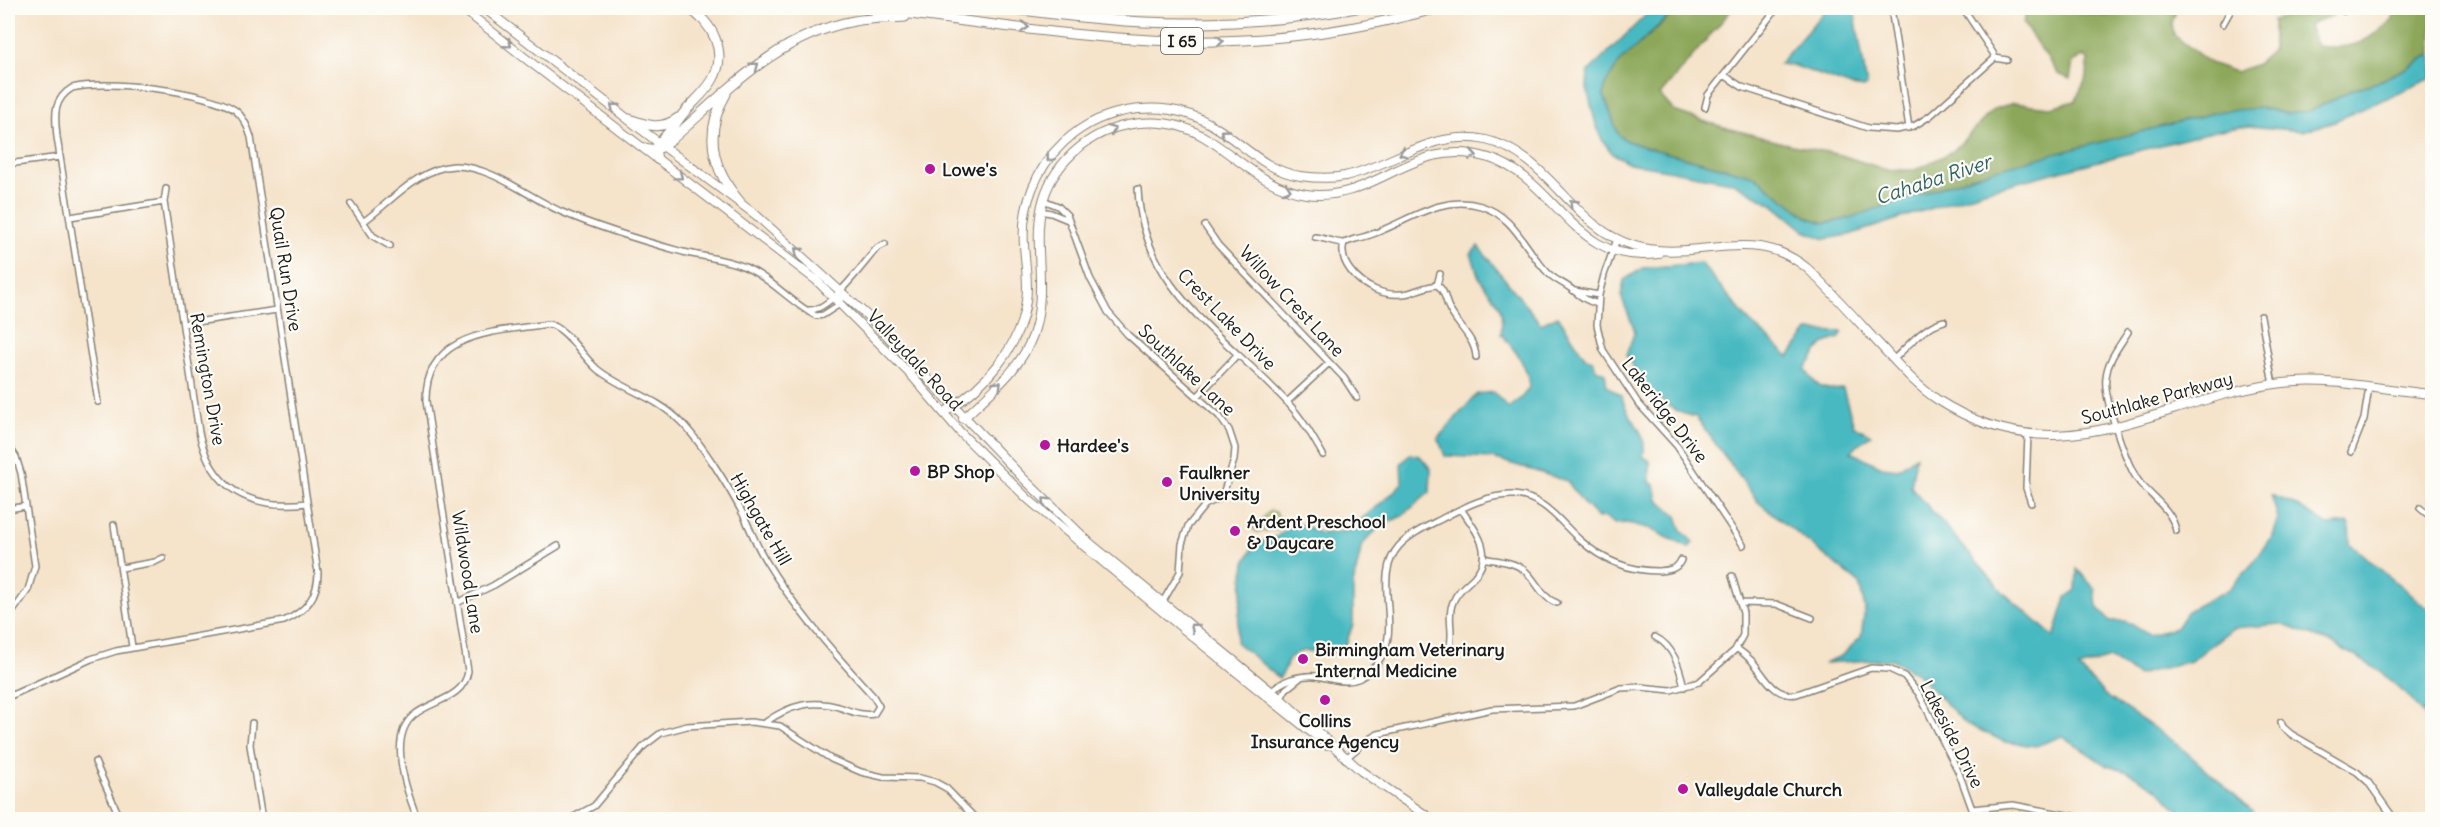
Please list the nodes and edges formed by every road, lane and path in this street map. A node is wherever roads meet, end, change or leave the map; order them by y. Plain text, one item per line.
1 (462, 8) edge
2 (484, 8) edge
3 (688, 8) edge
4 (861, 8) edge
5 (1002, 8) edge
6 (1356, 8) edge
7 (1438, 8) edge
8 (1777, 8) edge
9 (1891, 8) edge
10 (1963, 8) edge
11 (2232, 8) edge
12 (925, 16) junction
13 (2223, 24) dead end
14 (1995, 58) junction
15 (2007, 60) dead end
16 (1724, 75) junction
17 (729, 89) junction
18 (1705, 107) dead end
19 (682, 115) junction
20 (629, 119) junction
21 (1909, 128) junction
22 (644, 148) joint
23 (659, 150) junction
24 (60, 157) junction
25 (8, 164) edge
26 (166, 189) dead end
27 (1138, 189) dead end
28 (1028, 201) junction
29 (164, 202) junction
30 (740, 202) junction
31 (351, 204) dead end
32 (1042, 205) junction
33 (70, 217) junction
34 (1069, 221) junction
35 (363, 222) junction
36 (1205, 226) dead end
37 (1315, 237) dead end
38 (1617, 239) junction
39 (1344, 243) junction
40 (885, 244) dead end
41 (390, 246) dead end
42 (1614, 249) junction
43 (1668, 252) junction
44 (1440, 274) dead end
45 (1437, 285) junction
46 (841, 291) junction
47 (1575, 291) junction
48 (1599, 295) junction
49 (832, 296) junction
50 (840, 304) junction
51 (1598, 304) junction
52 (277, 310) junction
53 (807, 310) junction
54 (2260, 316) dead end
55 (1944, 321) dead end
56 (183, 324) junction
57 (2128, 332) dead end
58 (493, 333) joint
59 (1237, 355) junction
60 (1476, 357) dead end
61 (1893, 360) junction
62 (1329, 363) junction
63 (2273, 385) junction
64 (2369, 387) junction
65 (2433, 393) edge
66 (1197, 397) junction
67 (1357, 398) dead end
68 (98, 402) dead end
69 (1287, 402) junction
70 (955, 406) junction
71 (945, 412) junction
72 (965, 417) junction
73 (956, 426) junction
74 (2117, 428) junction
75 (2028, 434) junction
76 (8, 445) edge
77 (2351, 452) dead end
78 (1323, 455) dead end
79 (307, 503) junction
80 (2031, 503) dead end
81 (26, 506) junction
82 (2420, 508) dead end
83 (8, 509) edge
84 (1461, 509) junction
85 (2433, 518) edge
86 (114, 525) dead end
87 (2176, 531) dead end
88 (1743, 545) dead end
89 (558, 546) dead end
90 (163, 558) dead end
91 (1483, 558) junction
92 (1682, 560) dead end
93 (121, 568) junction
94 (1732, 576) dead end
95 (458, 603) junction
96 (1557, 603) dead end
97 (1742, 603) junction
98 (1161, 605) junction
99 (11, 614) dead end
100 (1812, 618) dead end
101 (1655, 637) dead end
102 (132, 647) junction
103 (1736, 648) junction
104 (1449, 649) dead end
105 (1300, 678) junction
106 (1684, 687) junction
107 (1272, 692) junction
108 (8, 697) edge
109 (1282, 700) junction
110 (1273, 702) junction
111 (2281, 722) dead end
112 (252, 723) dead end
113 (766, 723) junction
114 (1333, 748) junction
115 (1345, 759) junction
116 (95, 762) dead end
117 (1972, 808) junction
118 (121, 819) edge
119 (262, 819) edge
120 (418, 819) edge
121 (568, 819) edge
122 (977, 819) edge
123 (1432, 819) edge
124 (1974, 819) edge
125 (2094, 819) edge
126 (2395, 819) edge

1 -> 22 street
20 -> 2 street, Valleydale Road
3 - 19 highway
4 - 12 highway, I 65
5 - 6 highway, I 65
12 -> 7 highway, I 65
8 - 16 street
9 - 21 street
10 - 14 street
11 - 13 street
17 -> 12 highway
14 - 15 street
14 - 21 street
16 - 18 street
16 - 21 street
17 - 23 highway
17 - 30 highway
19 - 20 highway
19 - 23 highway
20 - 23 street, Valleydale Road
22 - 23 highway
23 - 30 street, Valleydale Road
23 -> 49 street, Valleydale Road
24 - 25 street
24 - 33 street, Quail Run Drive
24 - 52 street, Quail Run Drive
26 - 29 street, Remington Drive
27 - 59 street, Crest Lake Drive
28 - 32 street
38 -> 28 street, Southlake Parkway
28 - 70 street, Southlake Parkway
29 - 33 street
29 - 56 street, Remington Drive
46 -> 30 street, Valleydale Road
31 - 35 street
32 - 34 street
32 - 34 street, Southlake Lane
32 -> 42 street, Southlake Parkway
72 -> 32 street, Southlake Parkway
33 - 68 street, Quail Run Drive
34 - 66 street, Southlake Lane
35 - 41 street
35 - 53 street
36 - 62 street, Willow Crest Lane
37 - 39 street
38 - 42 street, Lakeridge Drive
38 - 43 street, Southlake Parkway
39 - 45 street
39 - 47 street
40 - 46 street
42 - 43 street, Southlake Parkway
42 - 48 street, Lakeridge Drive
43 - 61 street, Southlake Parkway
44 - 45 street
45 - 60 street
46 - 49 street
46 - 50 street
46 - 70 street, Valleydale Road
47 - 48 street
47 - 51 street
48 - 51 street, Lakeridge Drive
49 - 50 street, Valleydale Road
49 - 53 street
50 - 53 street
50 - 71 street, Valleydale Road
51 - 88 street, Lakeridge Drive
52 - 56 street
52 - 79 street, Quail Run Drive
54 - 63 street
55 - 61 street
56 - 79 street, Remington Drive
57 - 74 street
58 - 95 street, Wildwood Lane
58 - 113 street, Highgate Hill
59 - 66 street
59 - 69 street, Crest Lake Drive
61 - 75 street, Southlake Parkway
62 - 67 street, Willow Crest Lane
62 - 69 street
63 - 64 street, Southlake Parkway
63 - 74 street, Southlake Parkway
64 - 65 street, Southlake Parkway
64 - 77 street
66 - 98 street, Southlake Lane
69 - 78 street, Crest Lake Drive
70 - 71 street, Southlake Parkway
70 - 72 street, Valleydale Road
71 - 73 street, Valleydale Road
72 - 73 street, Southlake Parkway
98 -> 72 street, Valleydale Road
73 - 98 street, Valleydale Road
74 - 75 street, Southlake Parkway
74 - 87 street
75 - 80 street
76 - 81 street
79 - 102 street, Quail Run Drive
81 - 83 street
81 - 99 street
82 - 85 street
84 - 91 street
84 - 92 street
84 - 105 street
86 - 93 street
89 - 95 street
90 - 93 street
91 - 96 street
91 - 104 street
93 - 102 street
94 - 97 street
95 - 120 street, Wildwood Lane
97 - 100 street
97 - 103 street
107 -> 98 street, Valleydale Road
98 - 110 street, Valleydale Road
101 - 106 street
102 - 108 street, Quail Run Drive
103 - 106 street
103 - 117 street, Lakeside Drive
105 - 107 street
105 - 109 street
106 - 115 street
107 - 109 street, Valleydale Road
107 - 110 street
109 - 110 street
109 - 114 street, Valleydale Road
110 - 114 street, Valleydale Road
111 - 126 street
112 - 119 street
113 - 121 street
113 - 122 street
114 - 115 street, Valleydale Road
115 - 123 street, Valleydale Road
116 - 118 street
117 - 124 street, Lakeside Drive
117 - 125 street

